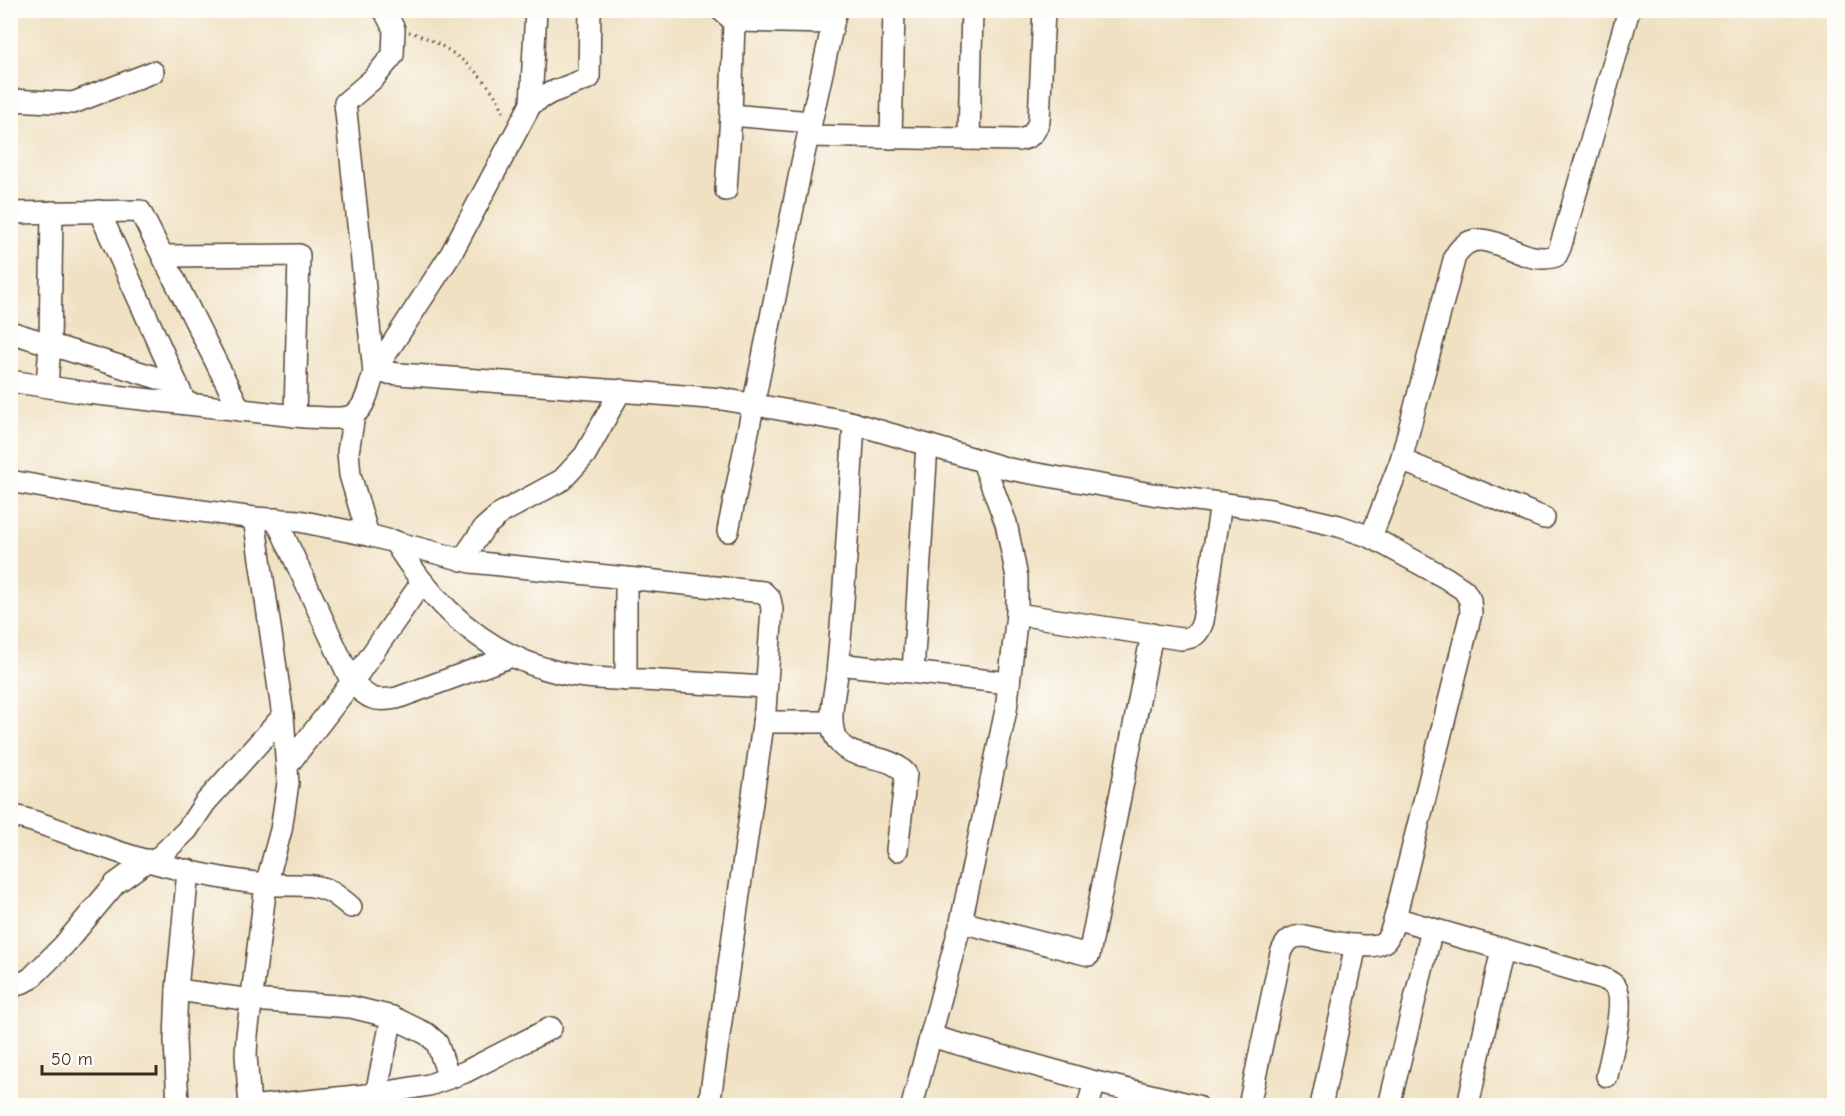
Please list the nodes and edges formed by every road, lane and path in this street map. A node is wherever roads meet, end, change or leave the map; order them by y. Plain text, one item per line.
1 (536, 10) edge
2 (590, 10) edge
3 (894, 10) edge
4 (972, 10) edge
5 (1044, 10) edge
6 (1629, 10) edge
7 (727, 16) edge
8 (781, 16) edge
9 (834, 17) edge
10 (389, 20) edge
11 (153, 72) dead end
12 (10, 100) edge
13 (531, 104) junction
14 (731, 115) junction
15 (810, 129) junction
16 (891, 138) junction
17 (969, 139) junction
18 (510, 141) junction
19 (726, 190) dead end
20 (52, 212) junction
21 (99, 212) junction
22 (10, 213) edge
23 (163, 256) junction
24 (10, 332) edge
25 (50, 344) junction
26 (374, 372) junction
27 (10, 381) edge
28 (177, 384) junction
29 (47, 387) junction
30 (621, 390) junction
31 (186, 404) junction
32 (753, 404) junction
33 (240, 410) junction
34 (354, 415) junction
35 (295, 416) junction
36 (854, 423) junction
37 (927, 445) junction
38 (1401, 460) junction
39 (983, 462) junction
40 (10, 481) edge
41 (1221, 503) junction
42 (254, 518) junction
43 (1544, 518) dead end
44 (276, 519) junction
45 (728, 531) dead end
46 (368, 535) junction
47 (1371, 537) junction
48 (394, 541) junction
49 (462, 560) junction
50 (626, 578) junction
51 (422, 582) junction
52 (1017, 614) junction
53 (1152, 634) junction
54 (512, 656) junction
55 (838, 664) junction
56 (913, 672) junction
57 (626, 680) junction
58 (352, 682) junction
59 (1009, 683) junction
60 (766, 687) junction
61 (283, 716) junction
62 (763, 722) junction
63 (832, 722) junction
64 (287, 766) junction
65 (10, 815) edge
66 (897, 850) dead end
67 (151, 861) junction
68 (188, 870) junction
69 (266, 885) junction
70 (351, 907) dead end
71 (1395, 918) junction
72 (961, 922) junction
73 (1432, 929) junction
74 (1356, 945) junction
75 (1502, 949) junction
76 (10, 988) edge
77 (177, 990) junction
78 (252, 1000) junction
79 (392, 1017) junction
80 (551, 1028) dead end
81 (930, 1036) junction
82 (1606, 1076) dead end
83 (449, 1078) junction
84 (1095, 1082) junction
85 (376, 1094) junction
86 (404, 1097) edge
87 (318, 1103) edge
88 (178, 1106) edge
89 (250, 1106) edge
90 (259, 1106) edge
91 (709, 1106) edge
92 (912, 1106) edge
93 (1088, 1106) edge
94 (1197, 1106) edge
95 (1249, 1106) edge
96 (1321, 1106) edge
97 (1389, 1106) edge
98 (1468, 1106) edge

1 - 13 street
2 - 13 street
3 - 16 street
4 - 17 street
5 - 17 street
6 - 38 street
7 - 8 street
7 - 14 street
8 - 9 street
9 - 15 street
10 - 18 path
10 - 26 street
11 - 12 street
13 - 18 street
14 - 15 street
14 - 19 street
15 - 16 street
15 - 32 street
16 - 17 street
18 - 26 street
20 - 21 street
20 - 22 street
20 - 25 street
21 - 23 street
21 - 28 street
23 - 33 street
23 - 35 street
24 - 25 street
25 - 28 street
25 - 29 street
26 - 30 street
26 - 34 street
27 - 29 street
28 - 31 street
29 - 31 street
30 - 32 street
30 - 49 street
31 - 33 street
32 - 36 street
32 - 45 street
33 - 35 street
34 - 35 street
34 - 46 street
36 - 37 street
36 - 55 street
37 - 39 street
37 - 56 street
38 - 43 street
38 - 47 street
39 - 41 street
39 - 52 street
40 - 42 street
41 - 47 street
41 - 53 street
42 - 44 street
42 - 61 street
44 - 46 street
44 - 58 street
46 - 48 street
47 - 71 street
48 - 49 street
48 - 51 street
49 - 50 street
50 - 57 street
50 - 60 street
51 - 54 street
51 - 58 street
52 - 53 street
52 - 59 street
53 - 72 street
54 - 57 street
54 - 58 street
55 - 56 street
55 - 63 street
56 - 59 street
57 - 60 street
58 - 64 street
59 - 72 street
60 - 62 street
61 - 64 street
61 - 67 street
62 - 63 street
62 - 91 street
63 - 66 street
64 - 69 street
65 - 67 street
67 - 68 street
67 - 76 street
68 - 69 street
68 - 77 street
69 - 70 street
69 - 78 street
71 - 73 street
71 - 74 street
72 - 81 street
73 - 75 street
73 - 97 street
74 - 95 street
74 - 96 street
75 - 82 street
75 - 98 street
77 - 78 street
77 - 88 street
78 - 79 street
78 - 89 street
79 - 83 street
79 - 85 street
80 - 83 street
81 - 84 street
81 - 92 street
83 - 86 street
84 - 93 street
84 - 94 street
85 - 86 street
85 - 87 street
87 - 90 street

